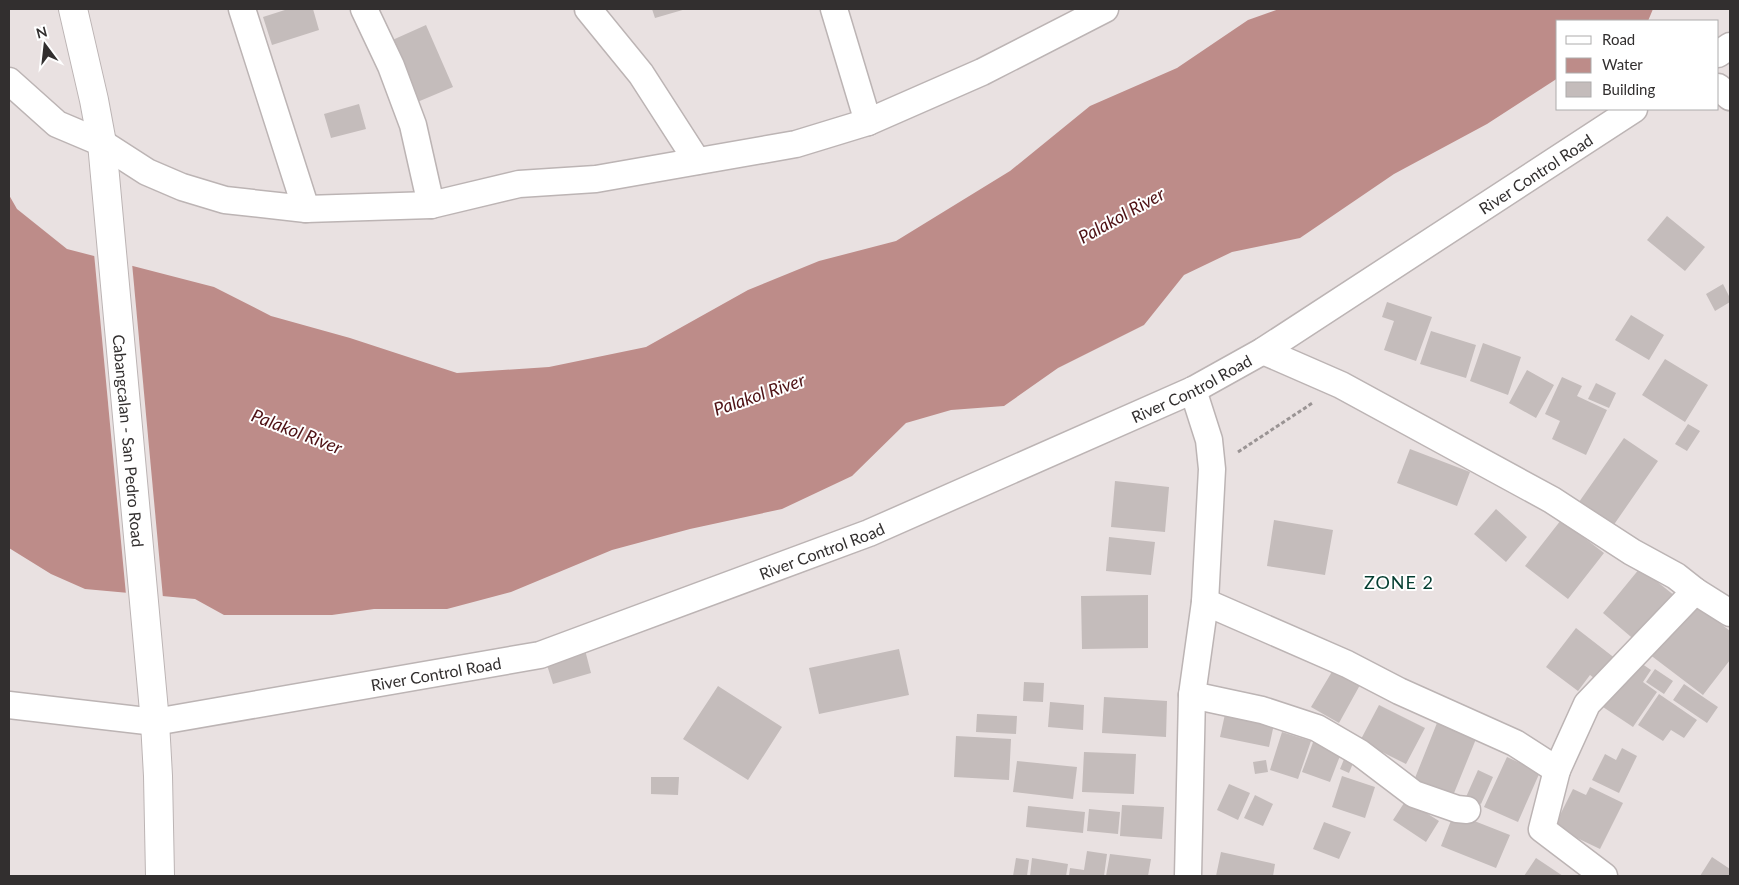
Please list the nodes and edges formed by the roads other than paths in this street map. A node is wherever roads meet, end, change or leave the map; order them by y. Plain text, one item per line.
1 (73, 9) edge
2 (242, 9) edge
3 (364, 9) edge
4 (588, 9) edge
5 (834, 9) edge
6 (1105, 9) edge
7 (1730, 46) edge
8 (1719, 53) edge
9 (9, 81) edge
10 (1719, 89) edge
11 (1730, 98) edge
12 (1632, 110) edge
13 (868, 122) junction
14 (102, 144) junction
15 (697, 161) junction
16 (431, 205) junction
17 (306, 209) junction
18 (1263, 351) junction
19 (1193, 390) junction
20 (1695, 592) junction
21 (1205, 602) junction
22 (1730, 613) edge
23 (1192, 695) junction
24 (9, 705) edge
25 (155, 722) junction
26 (1557, 770) junction
27 (1468, 810) dead end
28 (160, 876) edge
29 (1188, 876) edge
30 (1604, 876) edge

1 - 14 street, Cabangcalan - San Pedro Road
2 - 17 street
3 - 16 street
4 - 15 street
5 - 13 street
6 - 13 street
7 - 8 street
9 - 14 street
10 - 11 street
12 - 18 street, River Control Road
13 - 15 street
14 - 17 street
14 - 25 street, Cabangcalan - San Pedro Road
15 - 16 street
16 - 17 street
18 - 19 street, River Control Road
18 - 20 street
19 - 21 street
19 - 25 street, River Control Road
20 - 22 street
20 - 26 street
21 - 23 street
21 - 26 street
23 - 27 street
23 - 29 street
24 - 25 street, River Control Road
25 - 28 street, Cabangcalan - San Pedro Road
26 - 30 street

